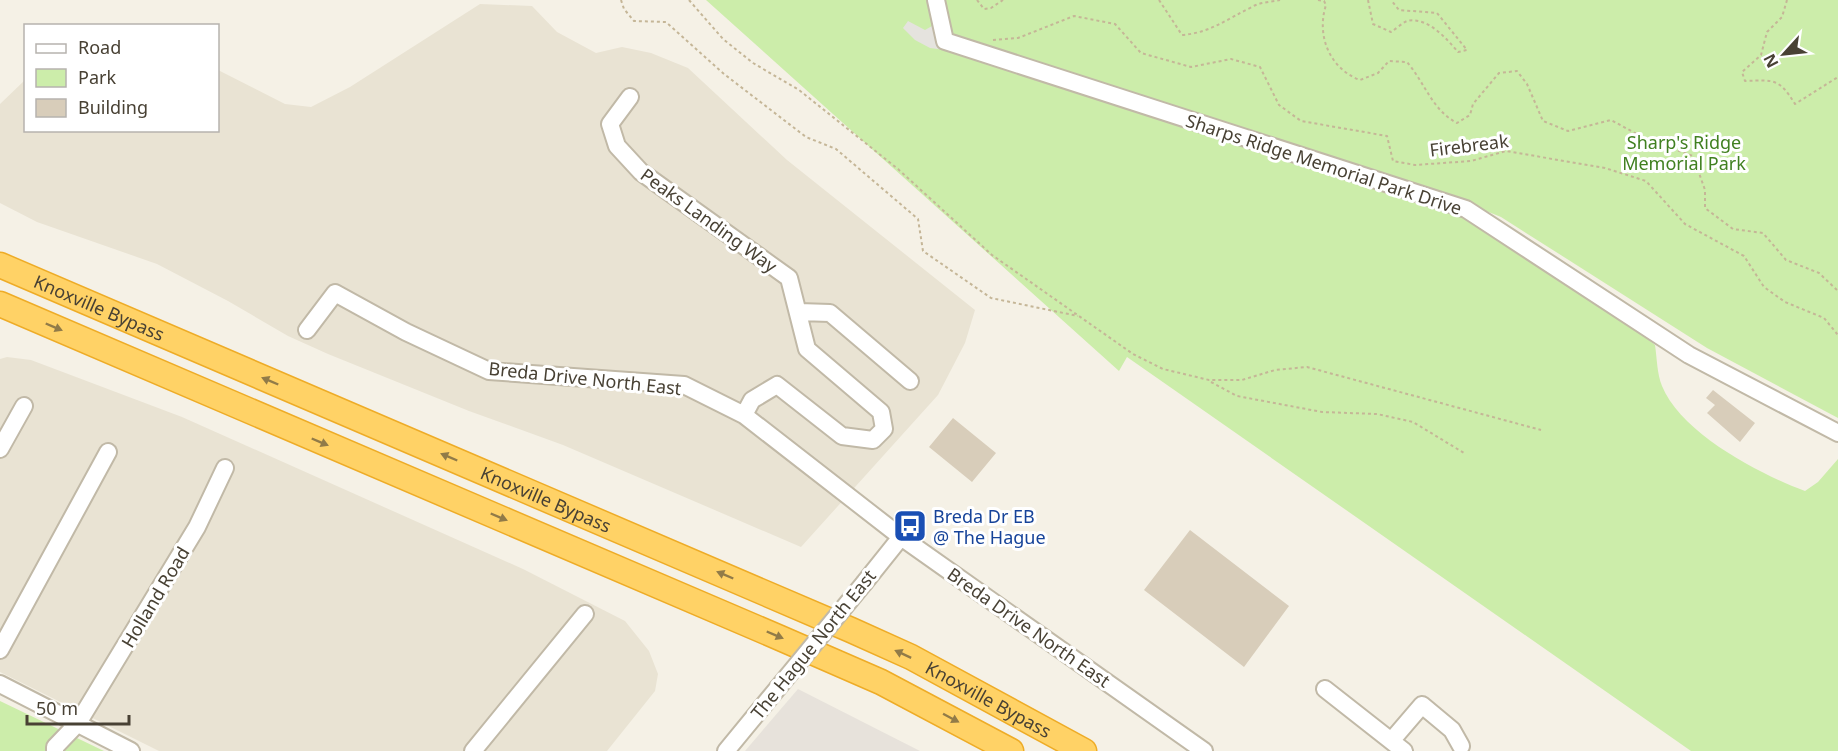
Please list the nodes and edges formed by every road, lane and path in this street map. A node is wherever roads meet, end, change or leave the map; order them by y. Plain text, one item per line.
1 (621, 0) edge
2 (689, 0) edge
3 (936, 0) edge
4 (978, 0) edge
5 (1003, 0) edge
6 (1160, 0) edge
7 (1280, 0) edge
8 (1318, 0) edge
9 (1368, 0) edge
10 (1391, 0) edge
11 (1786, 0) edge
12 (971, 50) junction
13 (1838, 77) edge
14 (630, 97) dead end
15 (0, 265) edge
16 (1838, 291) edge
17 (0, 304) edge
18 (799, 312) junction
19 (1082, 316) junction
20 (307, 330) dead end
21 (1838, 335) edge
22 (1209, 380) junction
23 (910, 381) dead end
24 (24, 406) dead end
25 (744, 415) junction
26 (1541, 430) dead end
27 (1838, 433) edge
28 (0, 449) edge
29 (108, 452) dead end
30 (1464, 453) dead end
31 (225, 468) dead end
32 (900, 537) junction
33 (585, 614) dead end
34 (0, 650) edge
35 (0, 684) edge
36 (1325, 689) dead end
37 (78, 723) junction
38 (1398, 746) edge
39 (1462, 749) edge
40 (55, 751) edge
41 (131, 751) edge
42 (472, 751) edge
43 (726, 751) edge
44 (1011, 751) edge
45 (1084, 751) edge
46 (1204, 751) edge

1 - 19 path
2 - 19 path
3 - 12 street, Sharps Ridge Memorial Park Drive
4 - 5 path
6 - 7 path
8 - 16 path
9 - 10 path
11 - 13 path
12 - 21 path, Firebreak
12 - 27 street, Sharps Ridge Memorial Park Drive
14 - 18 street, Peaks Landing Way
45 -> 15 highway, Knoxville Bypass
17 -> 44 highway, Knoxville Bypass
18 - 23 street
18 - 25 street, Peaks Landing Way
19 - 22 path
20 - 25 street, Breda Drive North East
22 - 26 path
22 - 30 path
24 - 28 street
25 - 32 street, Breda Drive North East
29 - 34 street
31 - 37 street, Holland Road
32 - 43 street, The Hague North East, bridge
32 - 46 street, Breda Drive North East
33 - 42 street
35 - 37 street
36 - 38 street
37 - 40 street, Holland Road
37 - 41 street
38 - 39 street

